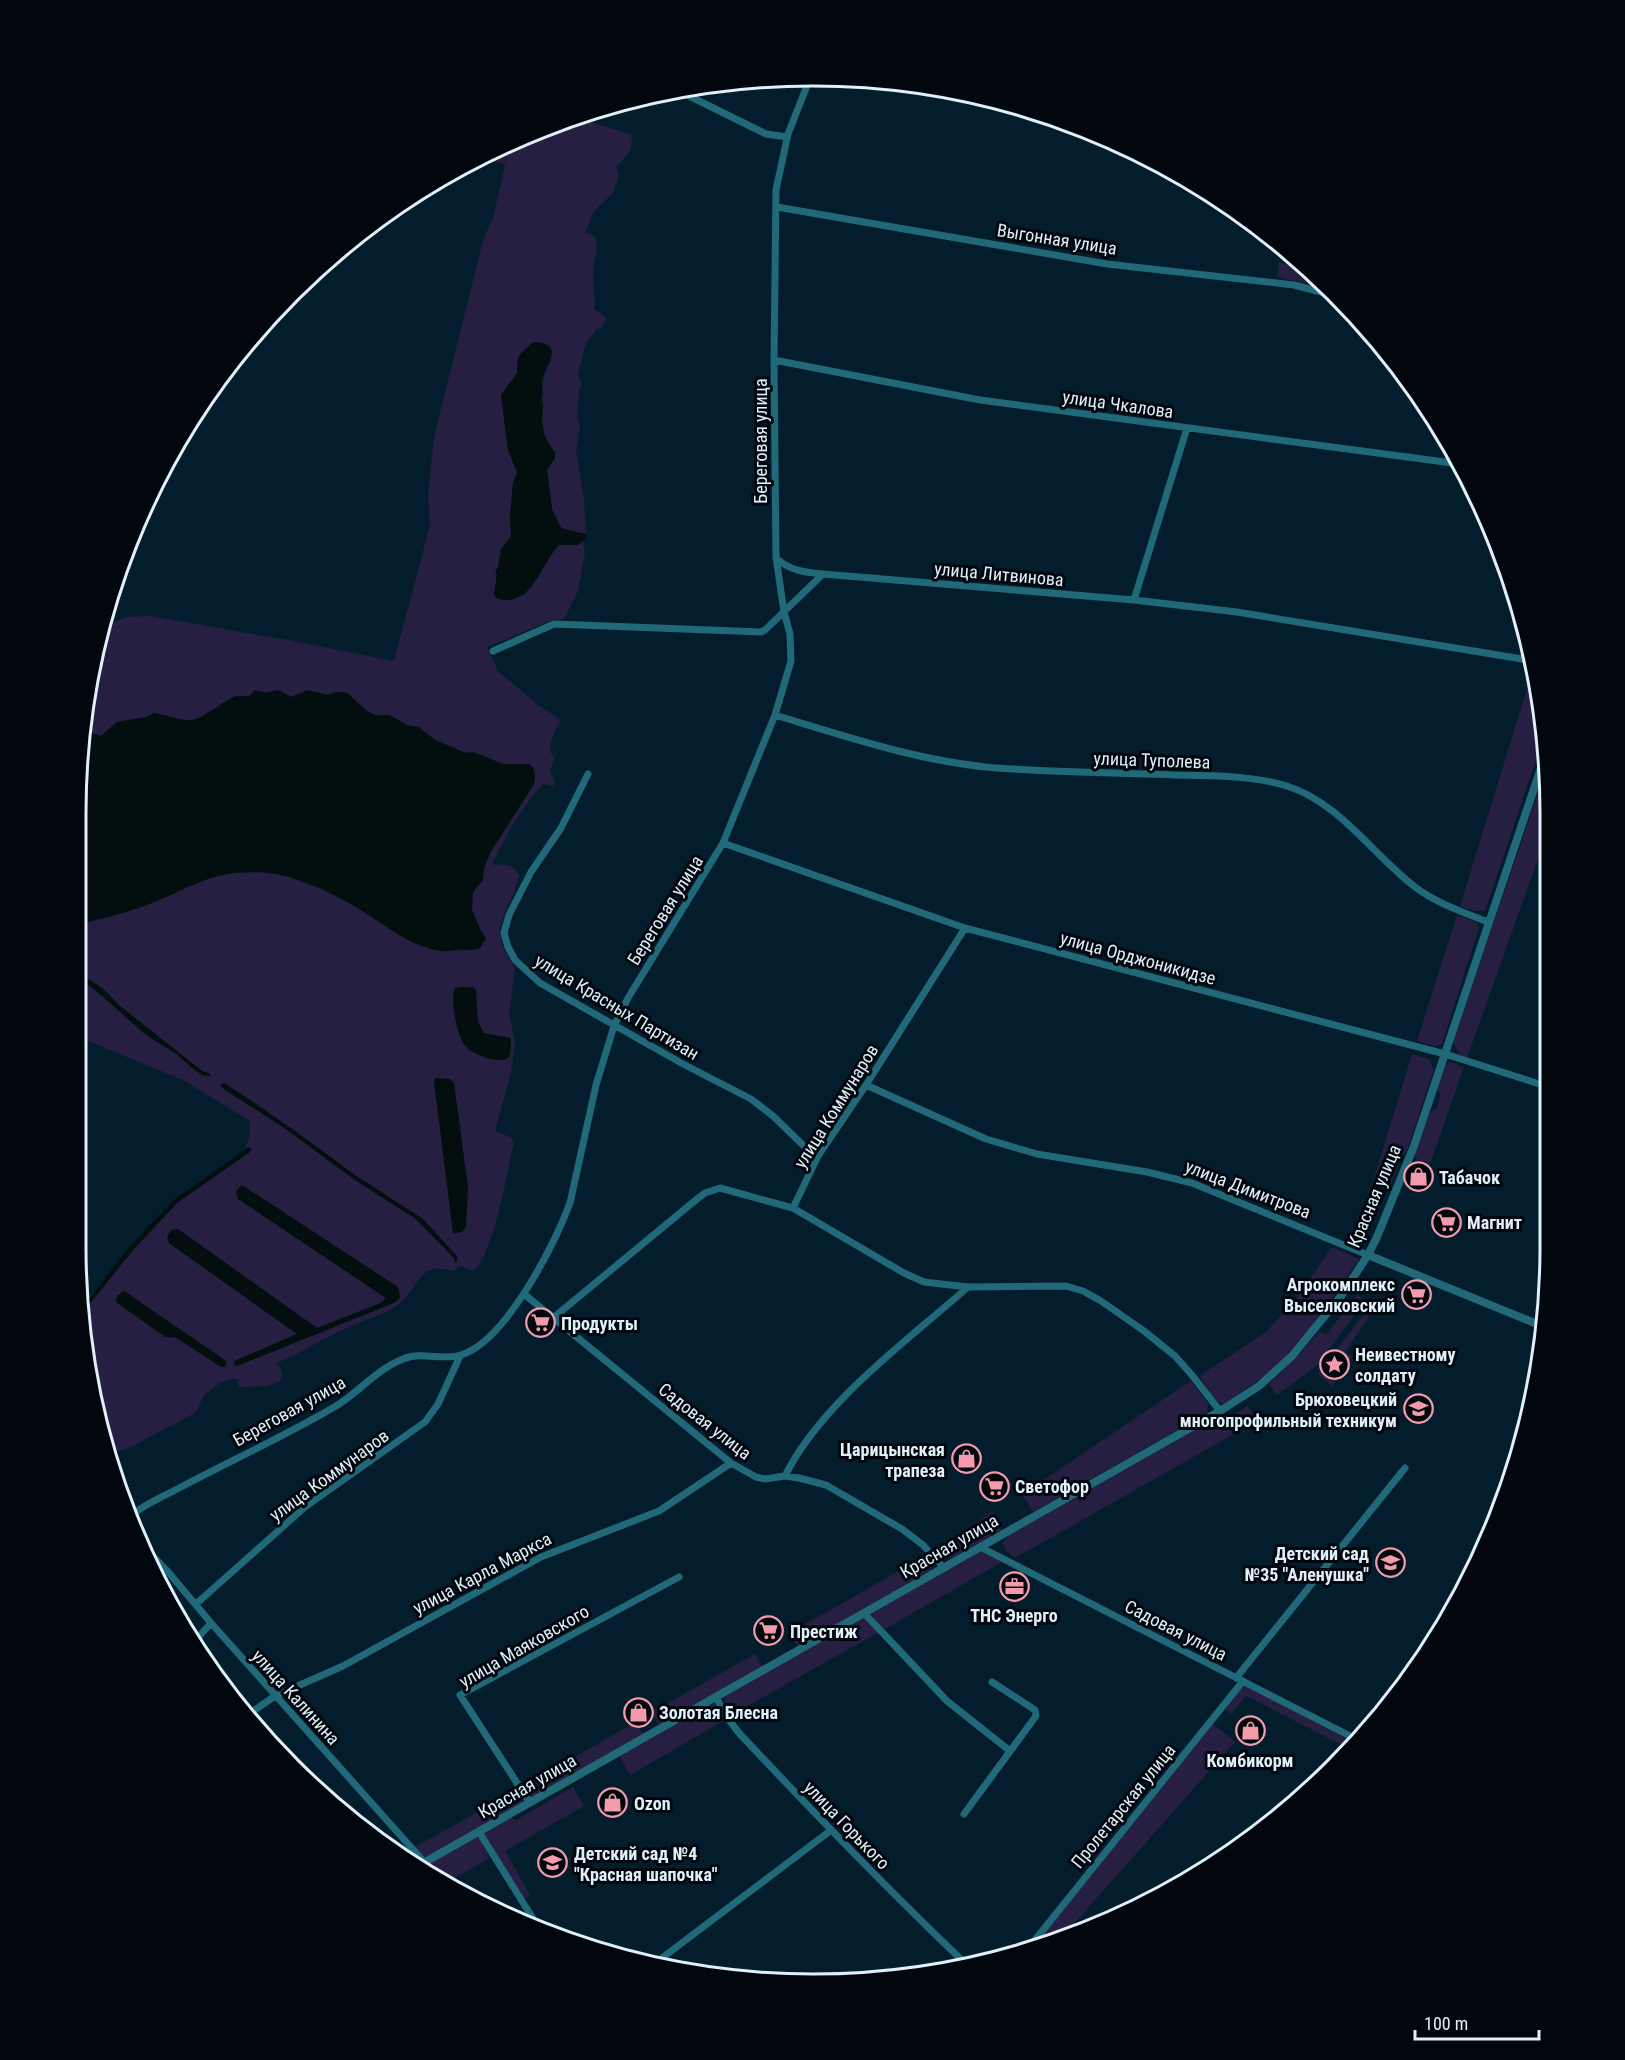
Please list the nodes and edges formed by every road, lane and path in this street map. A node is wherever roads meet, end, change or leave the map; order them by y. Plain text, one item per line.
1 (807, 86) edge
2 (690, 96) edge
3 (787, 137) junction
4 (777, 207) junction
5 (1320, 292) edge
6 (774, 360) junction
7 (1187, 428) junction
8 (1449, 463) edge
9 (776, 557) junction
10 (824, 574) junction
11 (1134, 600) junction
12 (783, 612) junction
13 (493, 651) dead end
14 (1523, 659) edge
15 (776, 715) junction
16 (588, 774) dead end
17 (1538, 775) edge
18 (723, 843) junction
19 (1488, 922) junction
20 (965, 928) junction
21 (614, 1026) junction
22 (1445, 1054) junction
23 (1540, 1084) edge
24 (867, 1085) junction
25 (818, 1156) junction
26 (793, 1208) junction
27 (1368, 1256) junction
28 (968, 1287) junction
29 (524, 1294) junction
30 (552, 1318) junction
31 (1535, 1323) edge
32 (460, 1356) junction
33 (1220, 1411) junction
34 (731, 1463) junction
35 (1405, 1467) dead end
36 (785, 1476) junction
37 (136, 1513) edge
38 (980, 1547) junction
39 (157, 1561) edge
40 (944, 1568) junction
41 (679, 1577) dead end
42 (196, 1604) junction
43 (864, 1613) junction
44 (210, 1623) junction
45 (199, 1636) edge
46 (1240, 1679) junction
47 (992, 1682) dead end
48 (275, 1696) junction
49 (716, 1697) junction
50 (253, 1711) edge
51 (1351, 1736) edge
52 (1010, 1751) junction
53 (530, 1803) junction
54 (964, 1814) dead end
55 (830, 1831) junction
56 (479, 1832) junction
57 (411, 1853) edge
58 (426, 1862) edge
59 (533, 1919) edge
60 (1035, 1939) edge
61 (661, 1959) edge
62 (961, 1959) edge

1 - 3 street, Береговая улица
2 - 3 street
3 - 4 street, Береговая улица
4 - 5 street, Выгонная улица
4 - 6 street, Береговая улица
6 - 7 street, улица Чкалова
6 - 9 street, Береговая улица
7 - 8 street, улица Чкалова
7 - 11 street
9 - 10 street, улица Литвинова
9 - 12 street, Береговая улица
10 - 11 street, улица Литвинова
10 - 12 street
11 - 14 street, улица Литвинова
12 - 13 street
12 - 15 street, Береговая улица
15 - 18 street, Береговая улица
15 - 19 street, улица Туполева
16 - 21 street, улица Красных Партизан
17 - 19 street, Красная улица
18 - 20 street, улица Орджоникидзе
18 - 21 street, Береговая улица
19 - 22 street, Красная улица
20 - 22 street, улица Орджоникидзе
20 - 24 street, улица Коммунаров
21 - 25 street, улица Красных Партизан
21 - 29 street, Береговая улица
22 - 23 street, улица Орджоникидзе
22 - 27 street, Красная улица
24 - 25 street, улица Коммунаров
24 - 27 street, улица Димитрова
25 - 26 street, улица Коммунаров
26 - 28 street
26 - 30 street
27 - 31 street, улица Димитрова
27 - 33 street, Красная улица
28 - 33 street
28 - 36 street
29 - 30 street, Садовая улица
29 - 32 street, Береговая улица
30 - 34 street, Садовая улица
32 - 37 street, Береговая улица
32 - 42 street, улица Коммунаров
33 - 38 street, Красная улица
34 - 36 street, Садовая улица
34 - 48 street, улица Карла Маркса
35 - 46 street, Пролетарская улица
36 - 40 street, Садовая улица
38 - 40 street, Красная улица
38 - 46 street, Садовая улица
39 - 42 street, улица Калинина
40 - 43 street, Красная улица
41 - 53 street, улица Маяковского
42 - 44 street, улица Калинина
43 - 49 street, Красная улица
43 - 52 street
44 - 45 street
44 - 48 street, улица Калинина
46 - 51 street, Садовая улица
46 - 60 street, Пролетарская улица
47 - 52 street
48 - 50 street, улица Карла Маркса
48 - 57 street, улица Калинина
49 - 53 street, Красная улица
49 - 55 street, улица Горького
52 - 54 street
53 - 56 street, Красная улица
55 - 61 street
55 - 62 street, улица Горького
56 - 58 street, Красная улица
56 - 59 street

